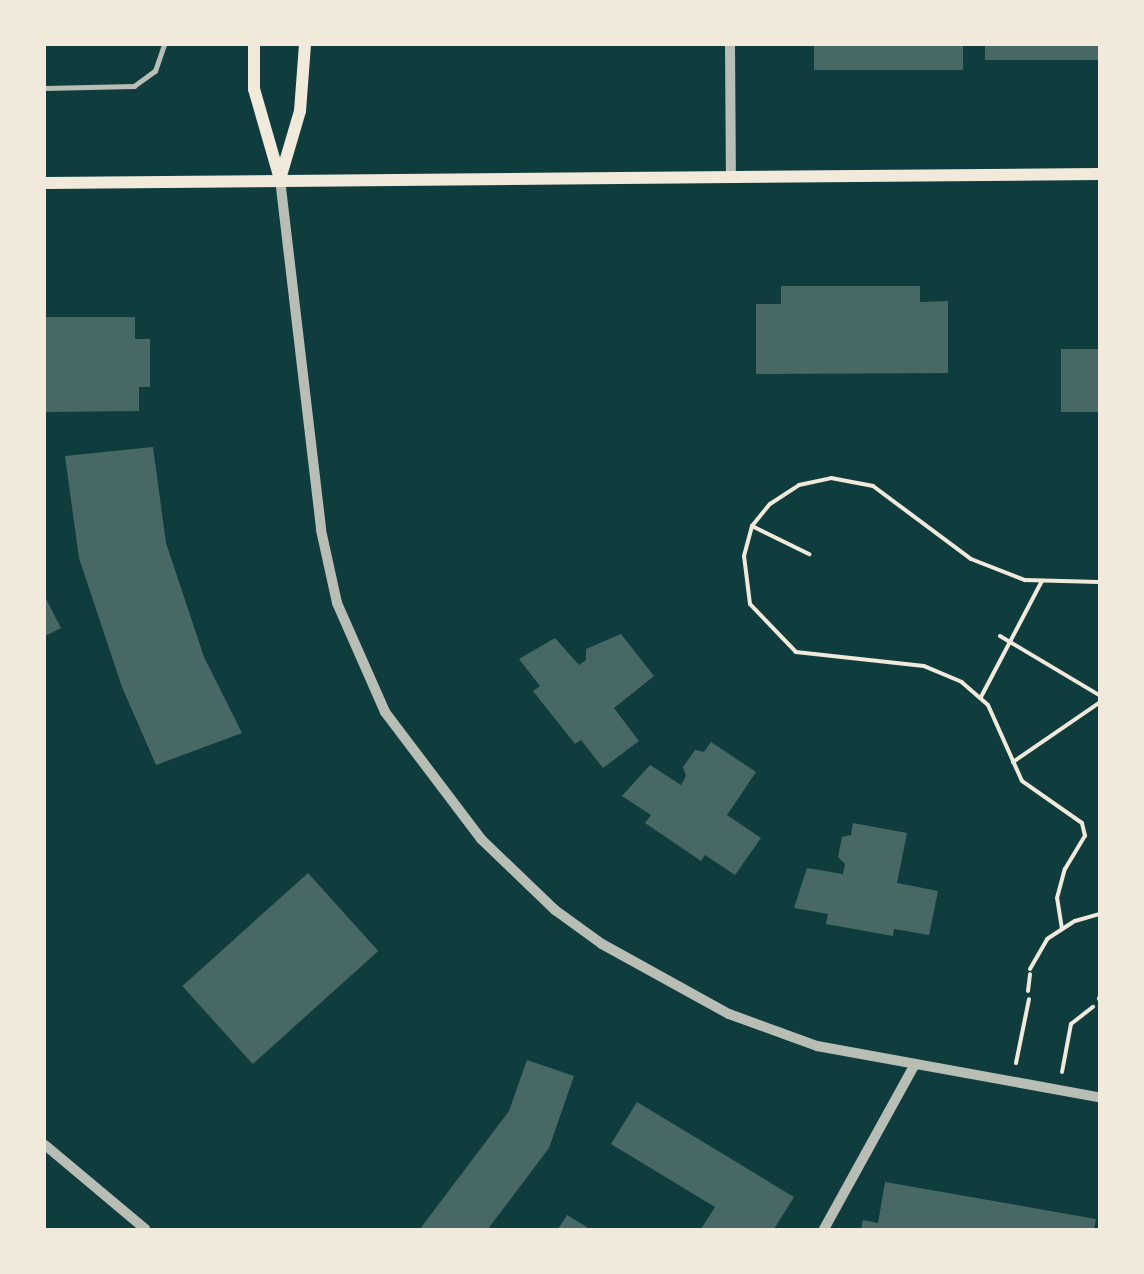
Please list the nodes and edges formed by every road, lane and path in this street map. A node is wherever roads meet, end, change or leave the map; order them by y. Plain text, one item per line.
1 (164, 45) edge
2 (254, 45) edge
3 (305, 45) edge
4 (730, 45) edge
5 (45, 87) edge
6 (731, 174) junction
7 (1099, 174) edge
8 (280, 178) junction
9 (45, 183) edge
10 (752, 526) junction
11 (809, 554) dead end
12 (1042, 581) junction
13 (1099, 582) edge
14 (1000, 636) dead end
15 (1010, 642) junction
16 (1099, 695) edge
17 (981, 698) junction
18 (1099, 703) edge
19 (1013, 762) junction
20 (1099, 914) edge
21 (1062, 929) junction
22 (1028, 991) dead end
23 (1029, 999) dead end
24 (1093, 1007) dead end
25 (914, 1066) junction
26 (1012, 1083) junction
27 (1058, 1090) junction
28 (1099, 1097) edge
29 (45, 1145) edge
30 (145, 1229) edge
31 (824, 1229) edge

1 - 5 lane
2 - 8 main road
3 - 8 main road
4 - 6 street
6 - 7 main road
6 - 8 main road
8 - 9 main road
8 - 25 street
10 - 11 path
10 - 12 path
10 - 17 path
12 - 13 path
12 - 15 path
14 - 15 path
15 - 16 path
15 - 17 path
17 - 19 path
18 - 19 path
19 - 21 path
20 - 21 path
21 - 22 path
23 - 26 path
24 - 27 path
25 - 26 street
25 - 31 street
26 - 27 street
27 - 28 street
29 - 30 street

